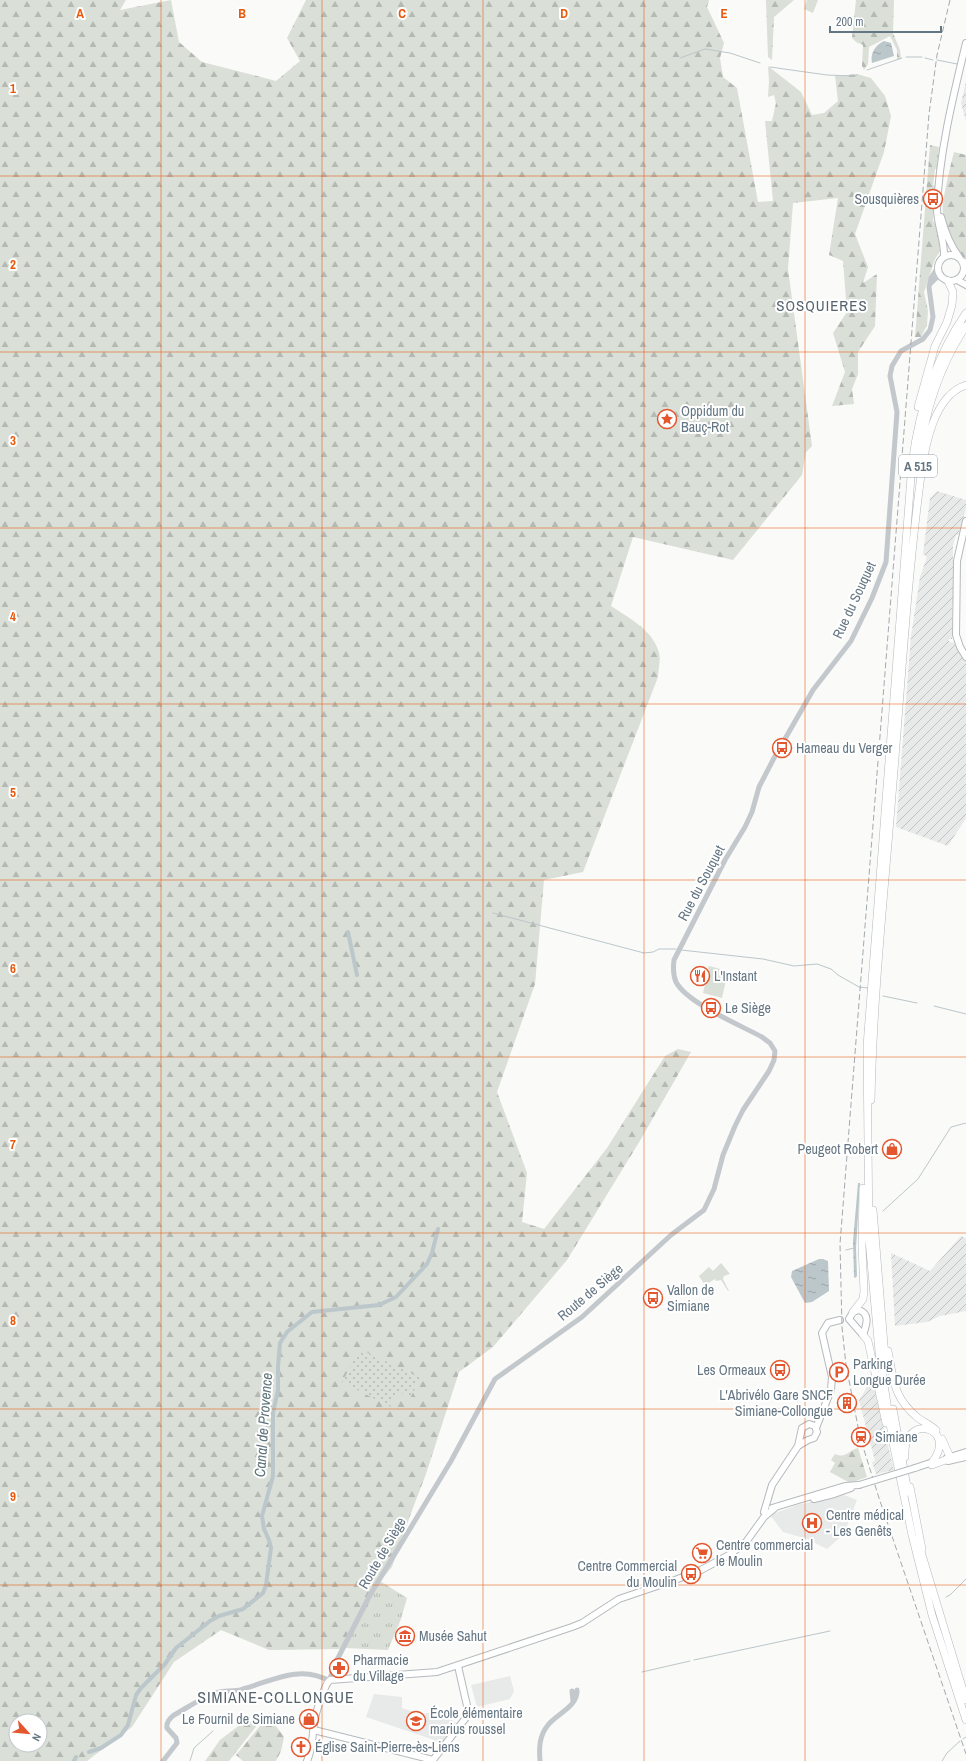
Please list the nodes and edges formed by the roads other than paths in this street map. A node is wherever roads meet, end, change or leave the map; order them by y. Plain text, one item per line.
1 (966, 43) edge
2 (938, 196) junction
3 (944, 257) junction
4 (963, 261) edge
5 (938, 267) junction
6 (964, 277) edge
7 (945, 279) junction
8 (957, 280) junction
9 (966, 286) edge
10 (928, 287) junction
11 (966, 313) edge
12 (966, 326) edge
13 (966, 385) edge
14 (966, 521) edge
15 (907, 527) junction
16 (907, 616) junction
17 (966, 657) edge
18 (679, 950) joint
19 (867, 1096) junction
20 (853, 1312) junction
21 (881, 1312) junction
22 (844, 1320) junction
23 (863, 1335) junction
24 (822, 1411) junction
25 (810, 1424) junction
26 (816, 1428) junction
27 (802, 1434) junction
28 (808, 1440) junction
29 (798, 1446) junction
30 (966, 1452) edge
31 (950, 1457) junction
32 (966, 1457) edge
33 (933, 1463) junction
34 (859, 1485) junction
35 (833, 1492) dead end
36 (819, 1493) junction
37 (798, 1501) junction
38 (906, 1508) junction
39 (769, 1510) junction
40 (925, 1566) junction
41 (694, 1571) junction
42 (675, 1578) dead end
43 (665, 1580) junction
44 (595, 1613) junction
45 (458, 1666) junction
46 (329, 1681) junction
47 (574, 1691) dead end
48 (966, 1700) edge
49 (966, 1720) edge
50 (314, 1730) junction
51 (163, 1761) edge
52 (307, 1761) edge
53 (434, 1761) edge
54 (540, 1761) edge

1 - 2 main road
2 - 3 main road
2 - 4 main road
3 - 4 main road
3 - 5 main road
4 - 6 main road
5 - 7 main road
5 - 10 street
6 - 8 main road
7 - 8 main road
7 - 10 street
7 - 15 highway
8 - 9 main road
10 - 18 street, Rue du Souquet
11 - 15 highway, A 515
12 - 16 highway, A 515
13 - 16 highway
14 - 17 main road
15 - 19 highway
16 - 21 highway
18 - 46 street, Route de Siège
19 - 20 highway
19 - 38 highway
20 - 22 main road
20 - 23 main road
21 - 31 highway
21 - 40 highway
22 - 23 main road
22 - 24 main road
23 - 38 highway
24 - 25 main road
24 - 26 main road
25 - 26 main road
25 - 27 main road
26 - 28 main road
27 - 28 main road
27 - 29 main road
28 - 29 main road
29 - 39 main road
30 - 31 main road
31 - 33 highway
32 - 33 main road
33 - 34 main road, bridge
33 - 40 highway
34 - 36 main road
34 - 37 main road
35 - 36 main road
36 - 37 main road
37 - 39 main road
38 - 49 highway
39 - 41 main road
39 - 41 main road
40 - 48 highway
41 - 43 main road
41 - 44 main road
42 - 43 main road
43 - 44 main road
44 - 45 main road
45 - 46 main road
45 - 53 main road
46 - 50 main road
46 - 51 street
47 - 54 street
50 - 52 main road
50 - 53 main road

